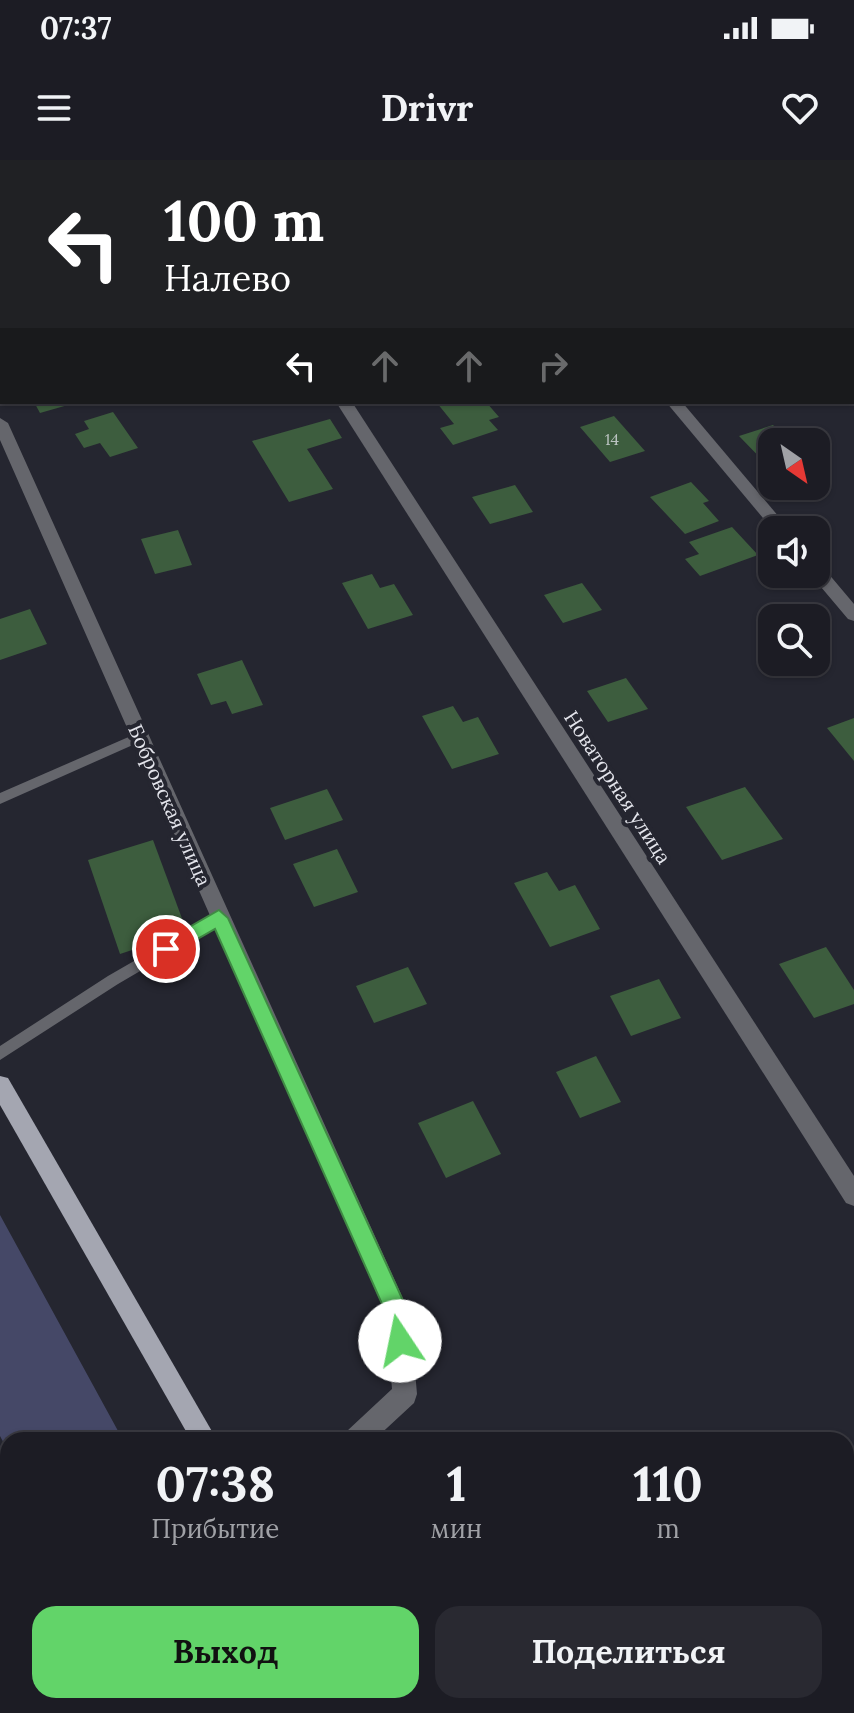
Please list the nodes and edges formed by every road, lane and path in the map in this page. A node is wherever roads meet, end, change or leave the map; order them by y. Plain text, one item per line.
1 (345, 404) edge
2 (676, 404) edge
3 (0, 423) edge
4 (770, 516) edge
5 (830, 587) edge
6 (854, 615) edge
7 (140, 737) junction
8 (0, 799) edge
9 (219, 918) junction
10 (0, 1054) edge
11 (0, 1085) edge
12 (854, 1196) edge
13 (200, 1432) edge
14 (365, 1432) edge

1 - 12 street, Новаторная улица
2 - 4 street
3 - 7 street, Бобровская улица
5 - 6 street
7 - 8 lane
7 - 9 street, Бобровская улица
9 - 10 lane
9 - 14 street, Бобровская улица
11 - 13 main road

